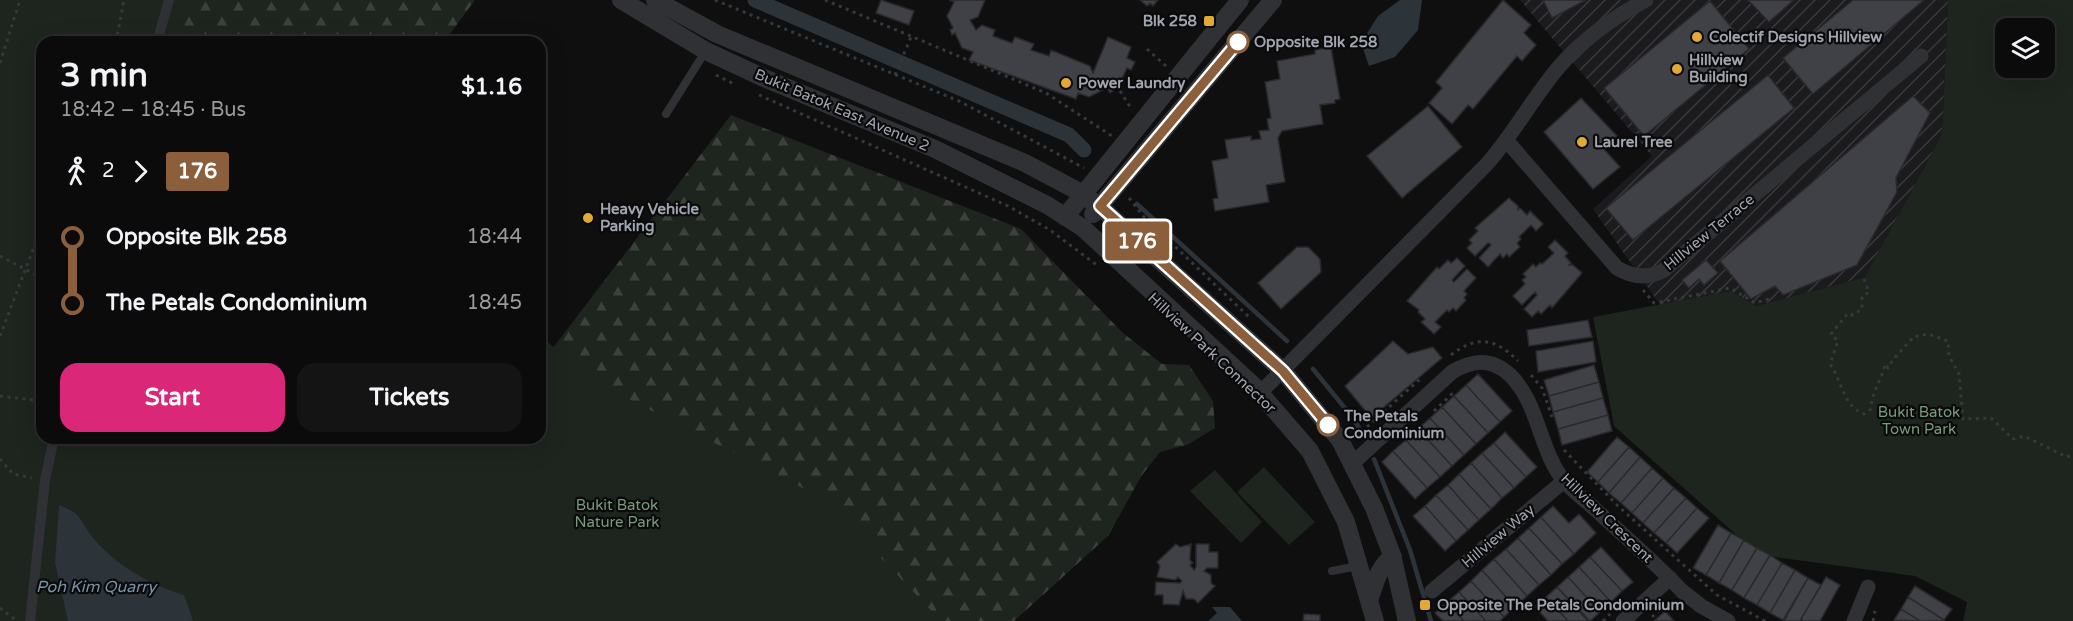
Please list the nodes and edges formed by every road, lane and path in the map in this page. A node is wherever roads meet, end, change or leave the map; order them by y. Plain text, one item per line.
1 (21, 0) edge
2 (124, 0) edge
3 (169, 0) edge
4 (621, 0) edge
5 (715, 0) edge
6 (825, 0) edge
7 (1240, 0) edge
8 (1273, 0) edge
9 (1646, 0) edge
10 (658, 1) edge
11 (117, 36) edge
12 (159, 36) edge
13 (911, 37) junction
14 (1147, 49) dead end
15 (706, 51) junction
16 (1921, 56) dead end
17 (0, 63) edge
18 (895, 75) junction
19 (1179, 77) junction
20 (1120, 91) dead end
21 (1133, 111) dead end
22 (666, 114) dead end
23 (1112, 136) dead end
24 (1507, 141) junction
25 (1084, 169) dead end
26 (1135, 191) dead end
27 (1082, 194) junction
28 (1100, 206) junction
29 (1065, 217) junction
30 (1083, 228) junction
31 (1050, 230) dead end
32 (36, 240) edge
33 (0, 256) edge
34 (24, 269) junction
35 (1102, 269) dead end
36 (1629, 274) junction
37 (36, 275) edge
38 (1864, 279) dead end
39 (1772, 298) dead end
40 (1254, 322) dead end
41 (0, 336) edge
42 (1283, 371) junction
43 (1456, 390) dead end
44 (1261, 392) junction
45 (0, 396) edge
46 (36, 401) edge
47 (1432, 412) dead end
48 (53, 444) edge
49 (2073, 453) edge
50 (0, 459) edge
51 (1353, 463) junction
52 (45, 480) junction
53 (1564, 481) junction
54 (1354, 556) junction
55 (1393, 557) junction
56 (1332, 571) dead end
57 (1670, 578) junction
58 (1868, 587) dead end
59 (1432, 591) dead end
60 (1370, 598) junction
61 (1678, 604) dead end
62 (0, 608) edge
63 (17, 621) edge
64 (30, 621) edge
65 (1375, 621) edge
66 (1407, 621) edge
67 (1623, 621) edge
68 (1647, 621) edge
69 (1728, 621) edge
70 (1854, 621) edge

1 - 17 path
2 - 11 path
3 - 12 street
4 - 15 street, Bukit Batok East Avenue 2
5 - 18 path
6 - 13 path
7 - 19 street
8 - 28 street
9 - 24 street
10 - 27 street, Bukit Batok East Avenue 2
13 - 18 path
13 - 23 path
14 - 19 path
15 - 22 lane
15 - 29 street, Bukit Batok East Avenue 2
16 - 36 street, Hillview Terrace
18 - 25 path
19 - 27 street
20 - 21 path
24 - 36 street
24 - 42 street
26 - 40 path
27 - 28 street, Bukit Batok East Avenue 2
27 - 29 street
28 - 30 street
28 - 42 street, Bukit Batok East Avenue 2
29 - 30 street, Bukit Batok East Avenue 2
30 - 44 street, Bukit Batok East Avenue 2
31 - 35 path
32 - 34 path
33 - 34 path
34 - 37 path
34 - 41 path
36 - 39 path
38 - 49 path
42 - 44 street
42 - 51 street, Bukit Batok East Avenue 2
43 - 47 path
44 - 54 street, Bukit Batok East Avenue 2
45 - 46 path
48 - 52 street
50 - 52 path
51 - 53 street, Hillview Crescent
51 - 55 street, Bukit Batok East Avenue 2
52 - 64 street
53 - 57 street, Hillview Crescent
53 - 59 street, Hillview Way
54 - 56 lane
54 - 60 street, Bukit Batok East Avenue 2
55 - 60 street
55 - 66 street, Bukit Batok East Avenue 2
57 - 67 street
57 - 69 street, Hillview Crescent
58 - 70 street
60 - 65 street, Bukit Batok East Avenue 2
61 - 68 path
62 - 63 path

